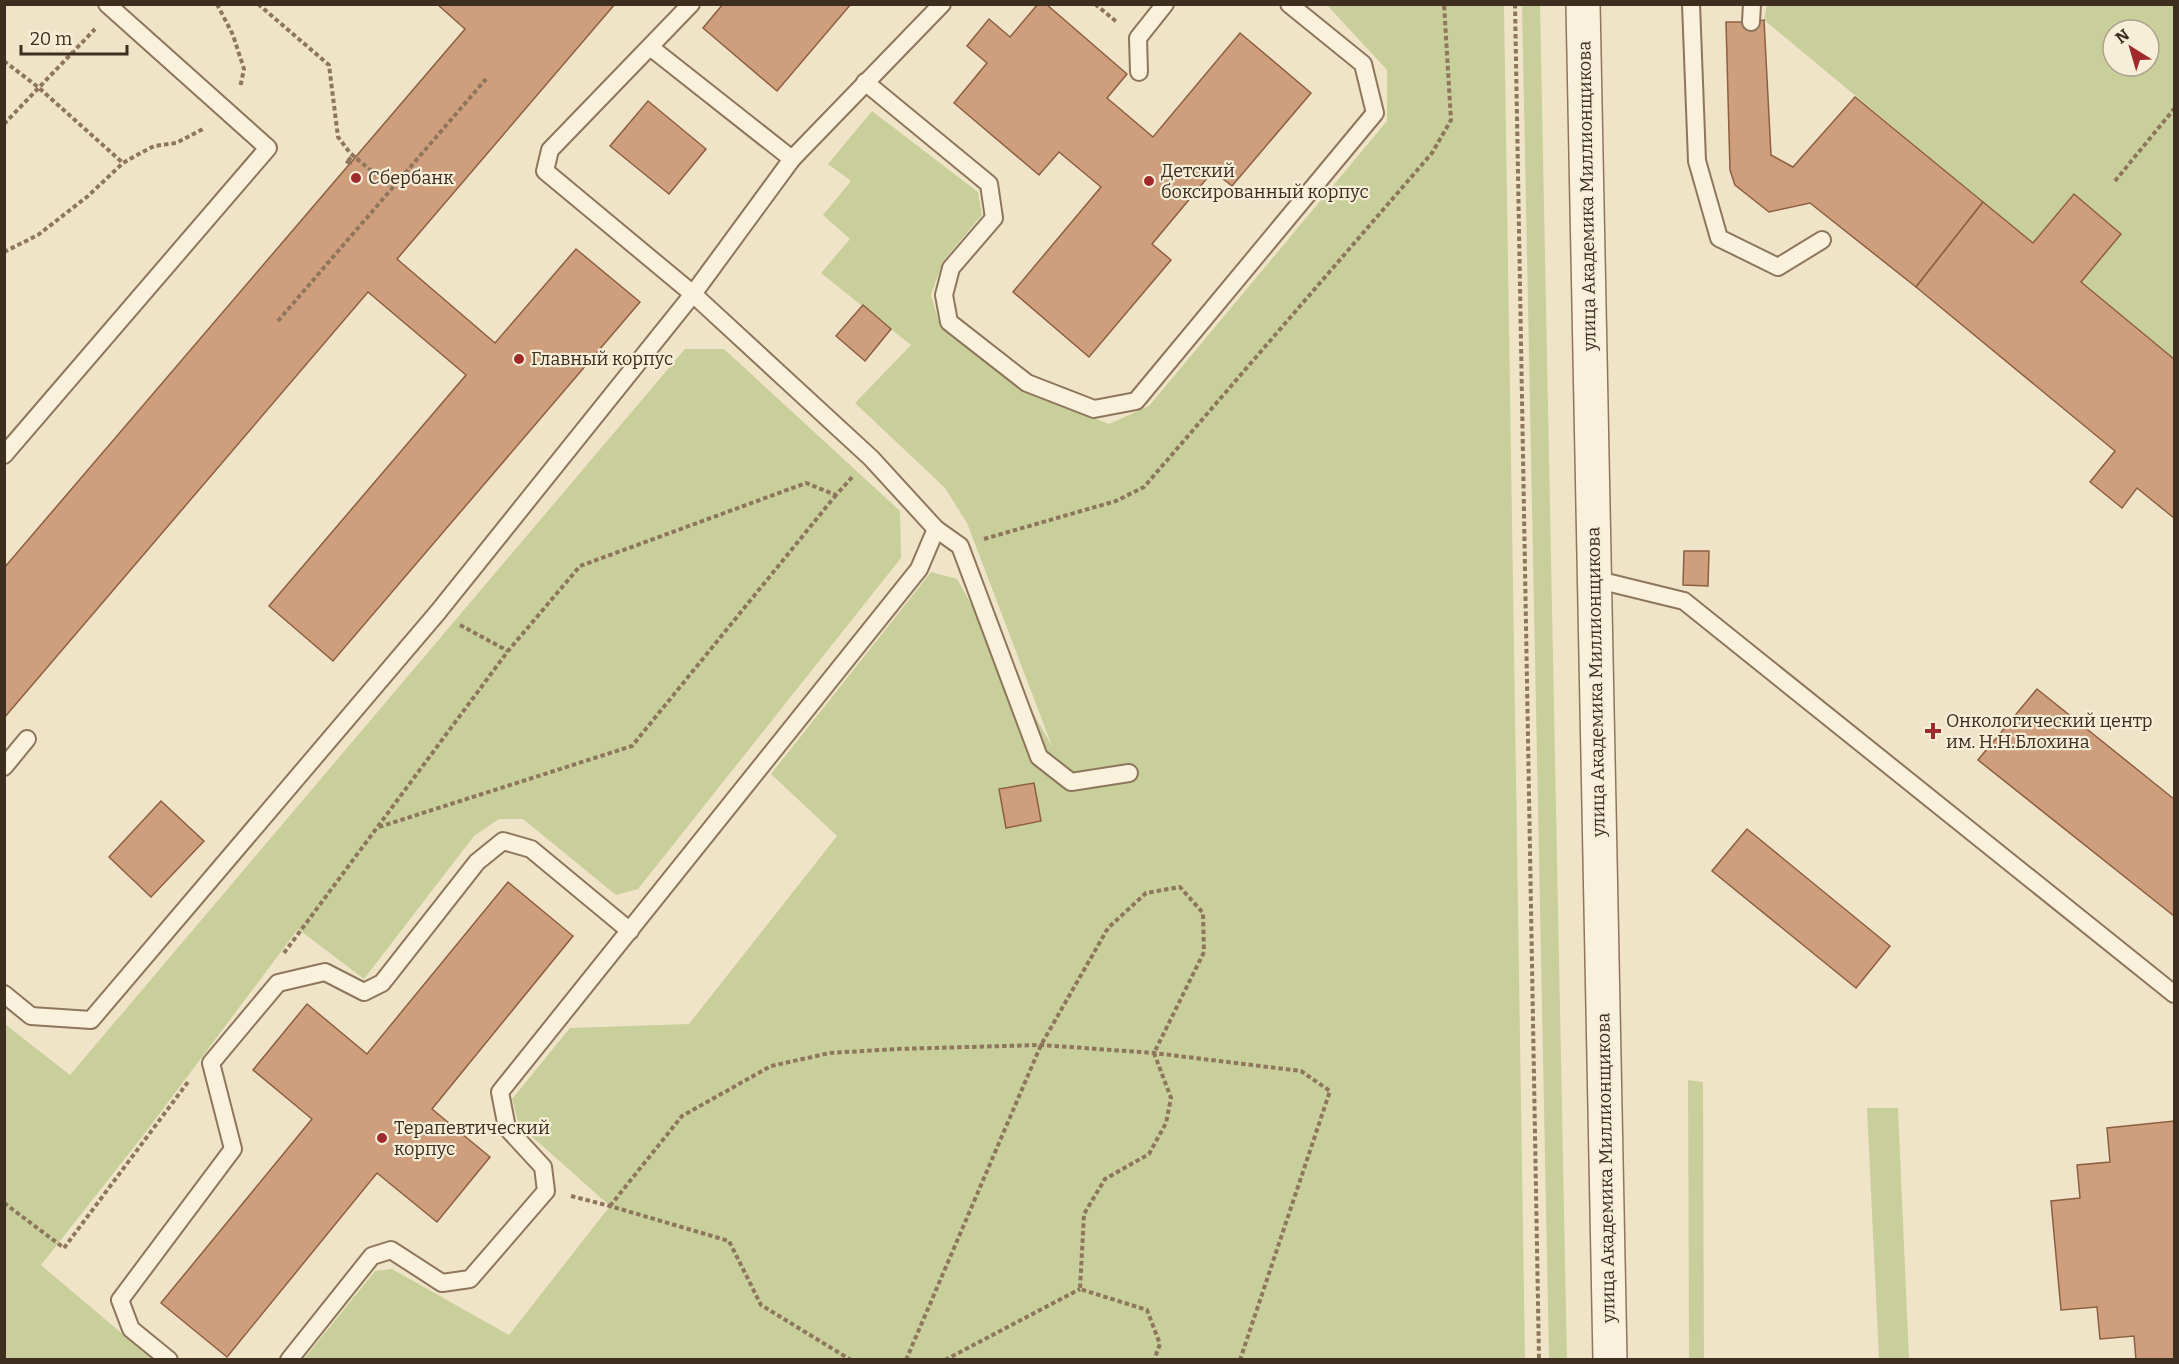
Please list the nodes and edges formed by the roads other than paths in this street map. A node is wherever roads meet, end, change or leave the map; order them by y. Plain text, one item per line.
1 (691, 4) edge
2 (1165, 4) edge
3 (1289, 4) edge
4 (1583, 4) edge
5 (1691, 4) edge
6 (1752, 4) edge
7 (110, 7) edge
8 (935, 7) edge
9 (1751, 22) dead end
10 (650, 47) junction
11 (1139, 72) dead end
12 (865, 82) junction
13 (792, 159) junction
14 (1822, 240) dead end
15 (693, 294) junction
16 (4, 455) edge
17 (936, 529) junction
18 (1594, 579) junction
19 (27, 739) dead end
20 (4, 767) edge
21 (1129, 773) dead end
22 (630, 931) junction
23 (4, 994) edge
24 (2175, 994) edge
25 (169, 1359) edge
26 (289, 1359) edge
27 (1610, 1359) edge

1 - 10 lane
2 - 11 lane
3 - 12 lane
4 - 18 street, улица Академика Миллионщикова
5 - 14 lane
6 - 9 lane
7 - 16 lane
8 - 12 lane
10 - 13 lane
10 - 15 lane
12 - 13 lane
13 - 15 lane
15 - 17 lane
15 - 23 lane
17 - 21 lane
17 - 22 lane
18 - 24 lane
18 - 27 street, улица Академика Миллионщикова
19 - 20 lane
22 - 25 lane
22 - 26 lane

